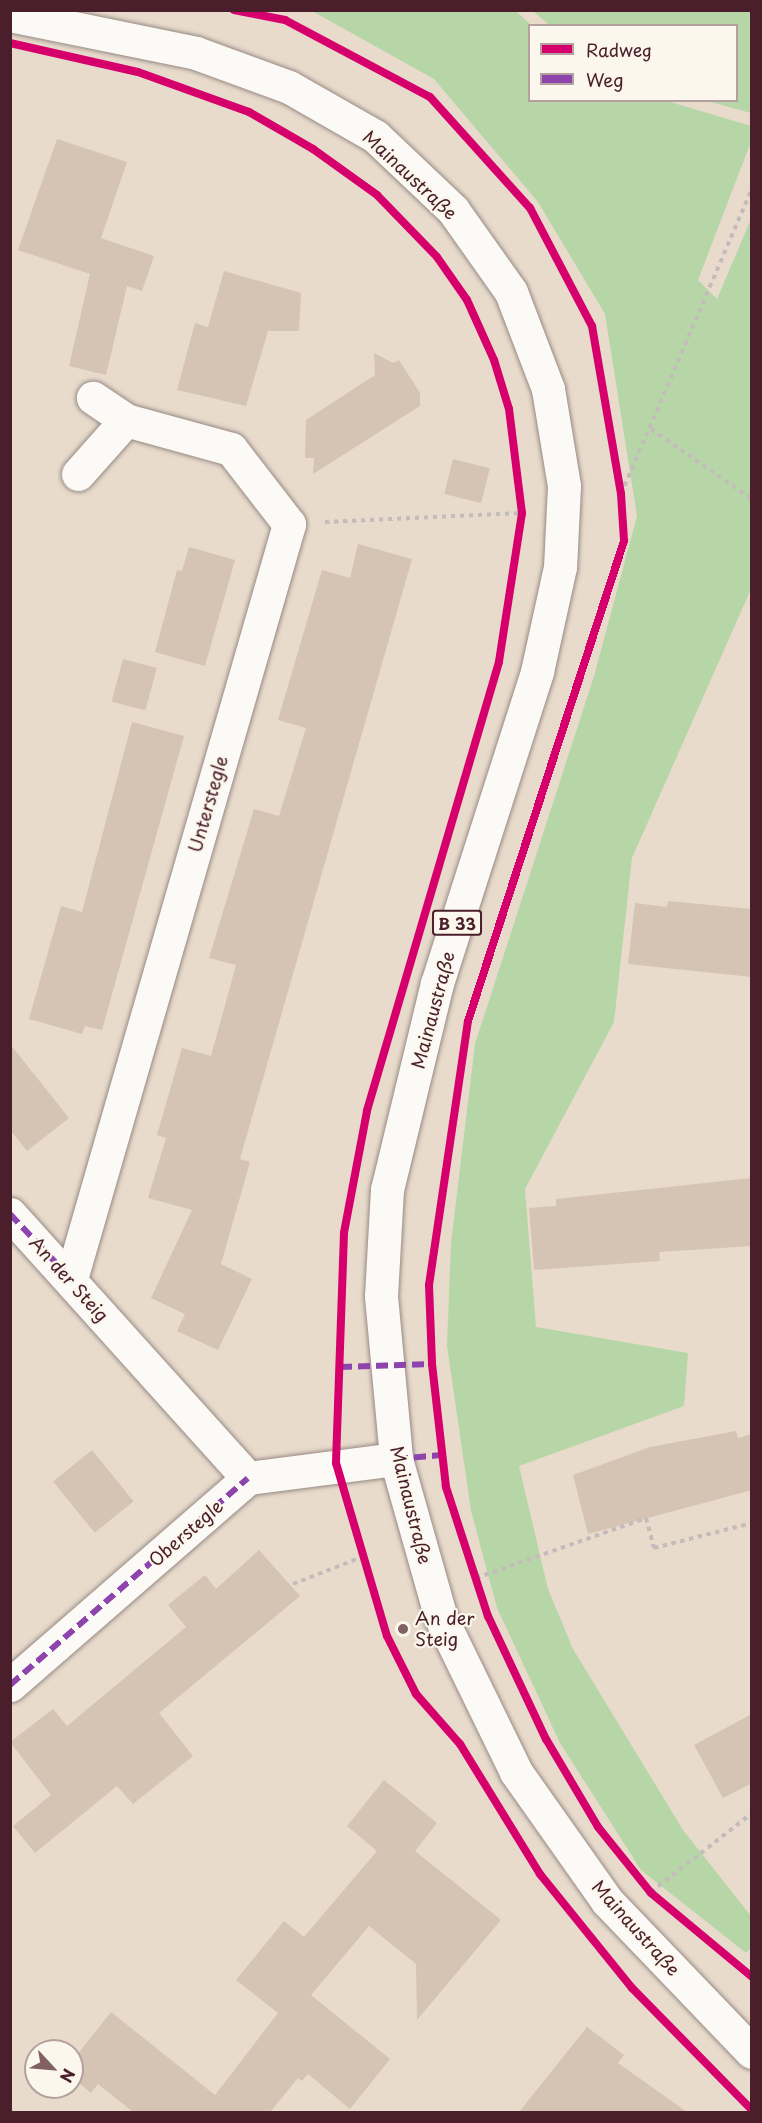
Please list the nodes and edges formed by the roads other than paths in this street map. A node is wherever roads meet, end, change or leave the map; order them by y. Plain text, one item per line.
1 (10, 15) edge
2 (93, 398) dead end
3 (126, 420) junction
4 (78, 474) dead end
5 (10, 1214) edge
6 (71, 1279) junction
7 (396, 1459) junction
8 (248, 1478) junction
9 (10, 1686) edge
10 (752, 2052) edge

1 - 7 main road, Mainaustraße / B 33
2 - 3 main road
3 - 4 main road
3 - 6 main road, Unterstegle
5 - 6 main road, An der Steig
6 - 8 main road, An der Steig
7 - 8 main road
7 - 10 main road, Mainaustraße / B 33
8 - 9 main road, Oberstegle

